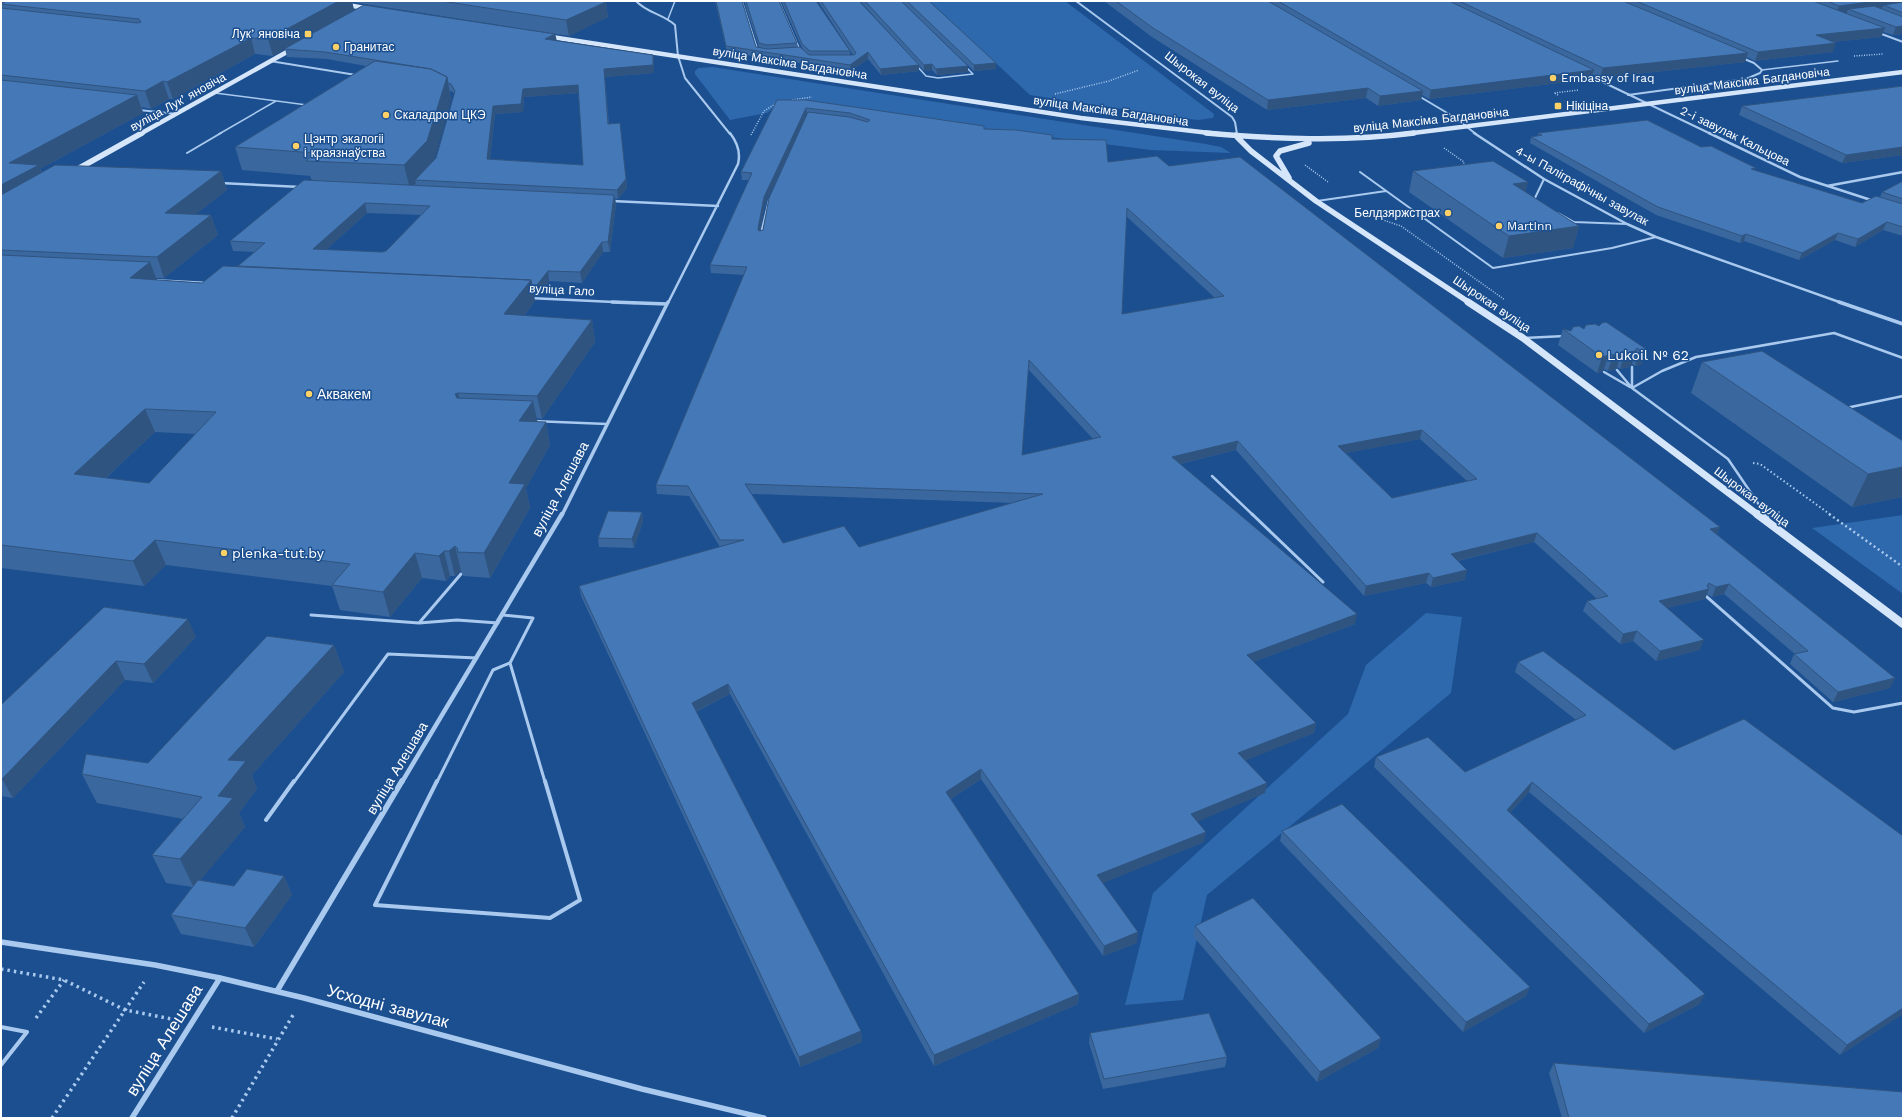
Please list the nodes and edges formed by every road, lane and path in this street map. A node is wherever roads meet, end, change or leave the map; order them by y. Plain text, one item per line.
1 (636, 1) edge
2 (675, 1) edge
3 (742, 1) edge
4 (779, 1) edge
5 (1076, 1) edge
6 (334, 3) edge
7 (365, 8) junction
8 (373, 9) edge
9 (357, 12) edge
10 (668, 19) junction
11 (1873, 30) edge
12 (538, 35) edge
13 (1903, 42) edge
14 (297, 46) edge
15 (794, 51) edge
16 (762, 52) edge
17 (678, 56) junction
18 (1740, 57) edge
19 (1154, 59) junction
20 (1838, 61) dead end
21 (270, 62) junction
22 (915, 64) edge
23 (962, 64) edge
24 (1762, 70) junction
25 (1582, 72) edge
26 (1903, 72) edge
27 (361, 76) edge
28 (215, 93) junction
29 (1413, 93) edge
30 (1050, 95) dead end
31 (1628, 95) junction
32 (813, 97) dead end
33 (792, 100) edge
34 (276, 101) junction
35 (779, 103) edge
36 (1648, 104) junction
37 (308, 105) edge
38 (138, 110) edge
39 (178, 114) junction
40 (1466, 127) junction
41 (1237, 137) junction
42 (1324, 140) junction
43 (1440, 145) dead end
44 (187, 153) dead end
45 (740, 157) junction
46 (1302, 163) dead end
47 (1463, 167) edge
48 (1360, 172) dead end
49 (1903, 172) edge
50 (66, 176) edge
51 (1544, 178) junction
52 (1291, 182) junction
53 (215, 183) edge
54 (1824, 186) junction
55 (309, 188) edge
56 (1386, 191) junction
57 (1348, 196) junction
58 (770, 199) edge
59 (608, 201) edge
60 (1316, 201) junction
61 (1540, 203) edge
62 (1882, 203) edge
63 (718, 206) junction
64 (1554, 210) edge
65 (1627, 224) junction
66 (761, 237) edge
67 (1656, 237) junction
68 (150, 280) edge
69 (213, 283) edge
70 (522, 298) edge
71 (667, 304) junction
72 (1511, 304) dead end
73 (1903, 324) edge
74 (1556, 336) junction
75 (1571, 336) edge
76 (1523, 338) junction
77 (1561, 340) dead end
78 (1903, 358) edge
79 (1632, 367) edge
80 (1617, 370) edge
81 (1604, 372) edge
82 (1632, 388) junction
83 (1903, 396) edge
84 (1838, 409) edge
85 (532, 421) edge
86 (607, 424) junction
87 (1728, 459) junction
88 (1212, 476) dead end
89 (1774, 528) junction
90 (1903, 567) edge
91 (461, 574) dead end
92 (1323, 582) dead end
93 (1706, 596) edge
94 (503, 615) junction
95 (311, 616) dead end
96 (419, 623) junction
97 (498, 623) junction
98 (1903, 624) edge
99 (477, 658) junction
100 (510, 663) junction
101 (1903, 703) edge
102 (266, 820) dead end
103 (1, 942) edge
104 (155, 966) junction
105 (1, 969) edge
106 (220, 978) junction
107 (64, 980) junction
108 (277, 991) junction
109 (304, 998) junction
110 (125, 1010) junction
111 (191, 1023) junction
112 (1, 1027) edge
113 (27, 1032) junction
114 (277, 1039) junction
115 (1, 1065) edge
116 (740, 1115) edge
117 (52, 1118) edge
118 (132, 1118) edge
119 (232, 1118) edge
120 (764, 1118) edge

1 - 10 street
2 - 10 lane
3 - 16 lane
4 - 15 lane
5 - 19 street, Шырокая вуліца
6 - 7 main road
7 - 8 main road
7 - 9 main road
10 - 17 street
11 - 13 street
12 - 17 main road, вуліца Максіма Багдановіча
14 - 21 main road, вуліца Лукʼяновіча
17 - 41 main road, вуліца Максіма Багдановіча
17 - 45 street
18 - 24 street
19 - 30 path
19 - 41 street, Шырокая вуліца
20 - 24 lane
21 - 27 street
21 - 28 main road, вуліца Лукʼяновіча
22 - 23 lane
24 - 31 street
25 - 31 street, 2-і завулак Кальцова
26 - 36 main road, вуліца Максіма Багдановіча
28 - 34 lane
28 - 39 main road, вуліца Лукʼяновіча
29 - 40 street, 4-ы Паліграфічны завулак
31 - 36 street, 2-і завулак Кальцова
32 - 33 path
34 - 37 lane
34 - 44 lane
35 - 45 path
36 - 40 main road, вуліца Максіма Багдановіча
36 - 54 street, 2-і завулак Кальцова
38 - 39 street
39 - 50 main road, вуліца Лукʼяновіча
40 - 42 main road, вуліца Максіма Багдановіча
40 - 51 street, 4-ы Паліграфічны завулак
41 - 42 main road, вуліца Максіма Багдановіча
41 - 52 main road, Шырокая вуліца
42 - 52 main road
43 - 47 path
45 - 63 street, вуліца Алешава
46 - 57 path
48 - 56 lane
49 - 54 street
51 - 61 lane
51 - 65 street, 4-ы Паліграфічны завулак
52 - 60 main road, Шырокая вуліца
53 - 55 street
54 - 62 street, 2-і завулак Кальцова
56 - 57 lane
56 - 67 lane
57 - 60 lane
57 - 72 path
58 - 66 lane
59 - 63 street
60 - 76 main road, Шырокая вуліца
63 - 71 street, вуліца Алешава
64 - 65 lane
65 - 67 street, 4-ы Паліграфічны завулак
67 - 73 street, 4-ы Паліграфічны завулак
68 - 69 street
70 - 71 street, вуліца Гало
71 - 86 street, вуліца Алешава
74 - 75 lane
74 - 76 lane
74 - 77 lane
76 - 89 main road, Шырокая вуліца
78 - 82 lane
79 - 82 lane
80 - 82 lane
81 - 82 lane
82 - 87 lane
83 - 84 lane
85 - 86 lane
86 - 94 street, вуліца Алешава
87 - 89 lane
87 - 90 path
88 - 92 lane
89 - 98 main road, Шырокая вуліца
91 - 96 lane
93 - 101 lane
94 - 97 street, вуліца Алешава
94 - 100 lane
95 - 96 lane
96 - 97 lane
97 - 99 street, вуліца Алешава
99 - 102 lane
99 - 108 street, вуліца Алешава
100 - 100 lane
103 - 104 street, Усходні завулак
104 - 106 street, Усходні завулак
104 - 110 path
105 - 107 path
106 - 108 street, Усходні завулак
106 - 111 street, вуліца Алешава
107 - 110 path
107 - 113 path
108 - 109 street, Усходні завулак
109 - 114 path
109 - 116 street, Усходні завулак
110 - 111 path
110 - 117 path
111 - 114 path
111 - 118 street, вуліца Алешава
112 - 113 lane
113 - 115 lane
114 - 119 path
116 - 120 street, Усходні завулак

